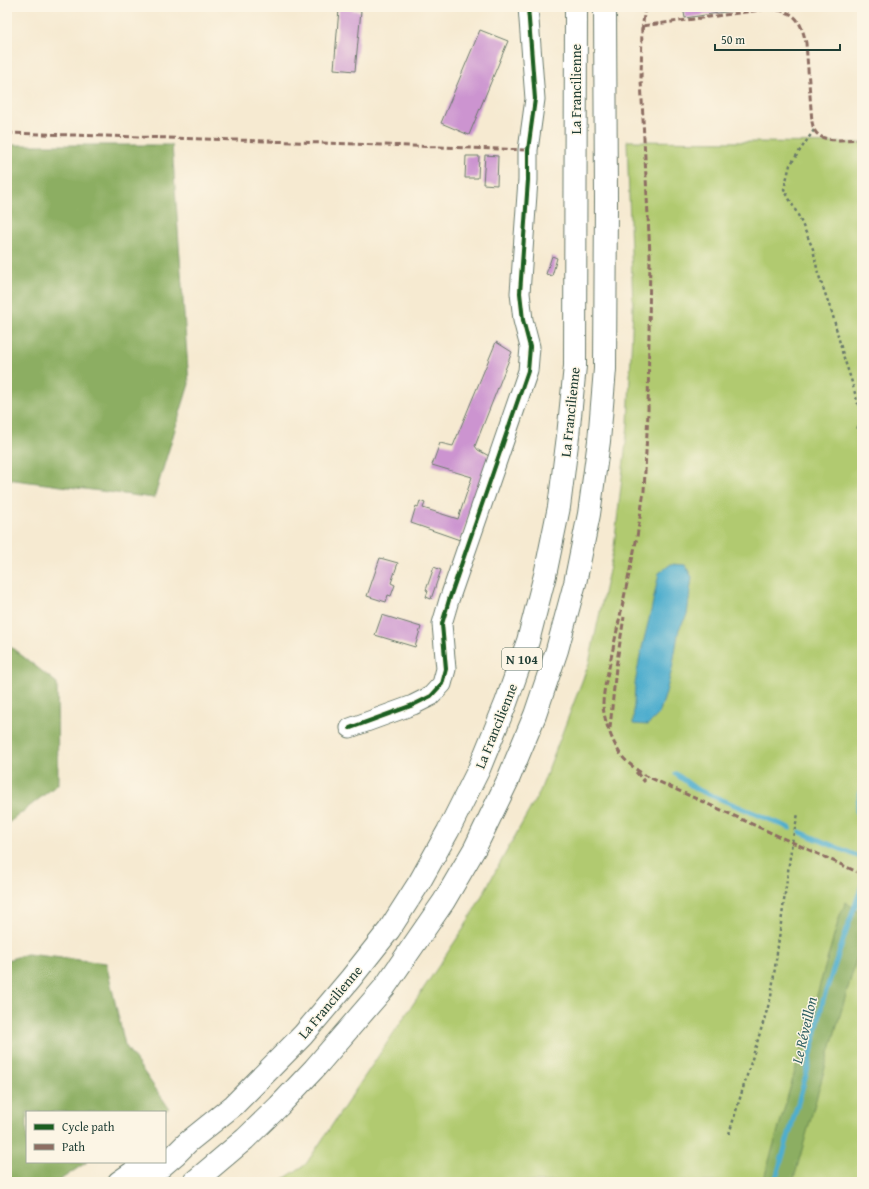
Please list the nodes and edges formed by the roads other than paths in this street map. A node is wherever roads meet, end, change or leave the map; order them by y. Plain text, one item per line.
1 (528, 7) edge
2 (576, 7) edge
3 (605, 7) edge
4 (350, 728) dead end
5 (188, 1142) junction
6 (166, 1149) edge
7 (147, 1163) edge
8 (166, 1163) edge
9 (166, 1163) edge
10 (119, 1182) edge
11 (141, 1182) edge
12 (194, 1182) edge

1 - 4 street
2 - 5 highway, La Francilienne / N 104
3 - 12 highway, N 104
5 - 6 highway
5 - 8 highway, La Francilienne / N 104
7 - 10 highway
9 - 11 highway, La Francilienne / N 104

